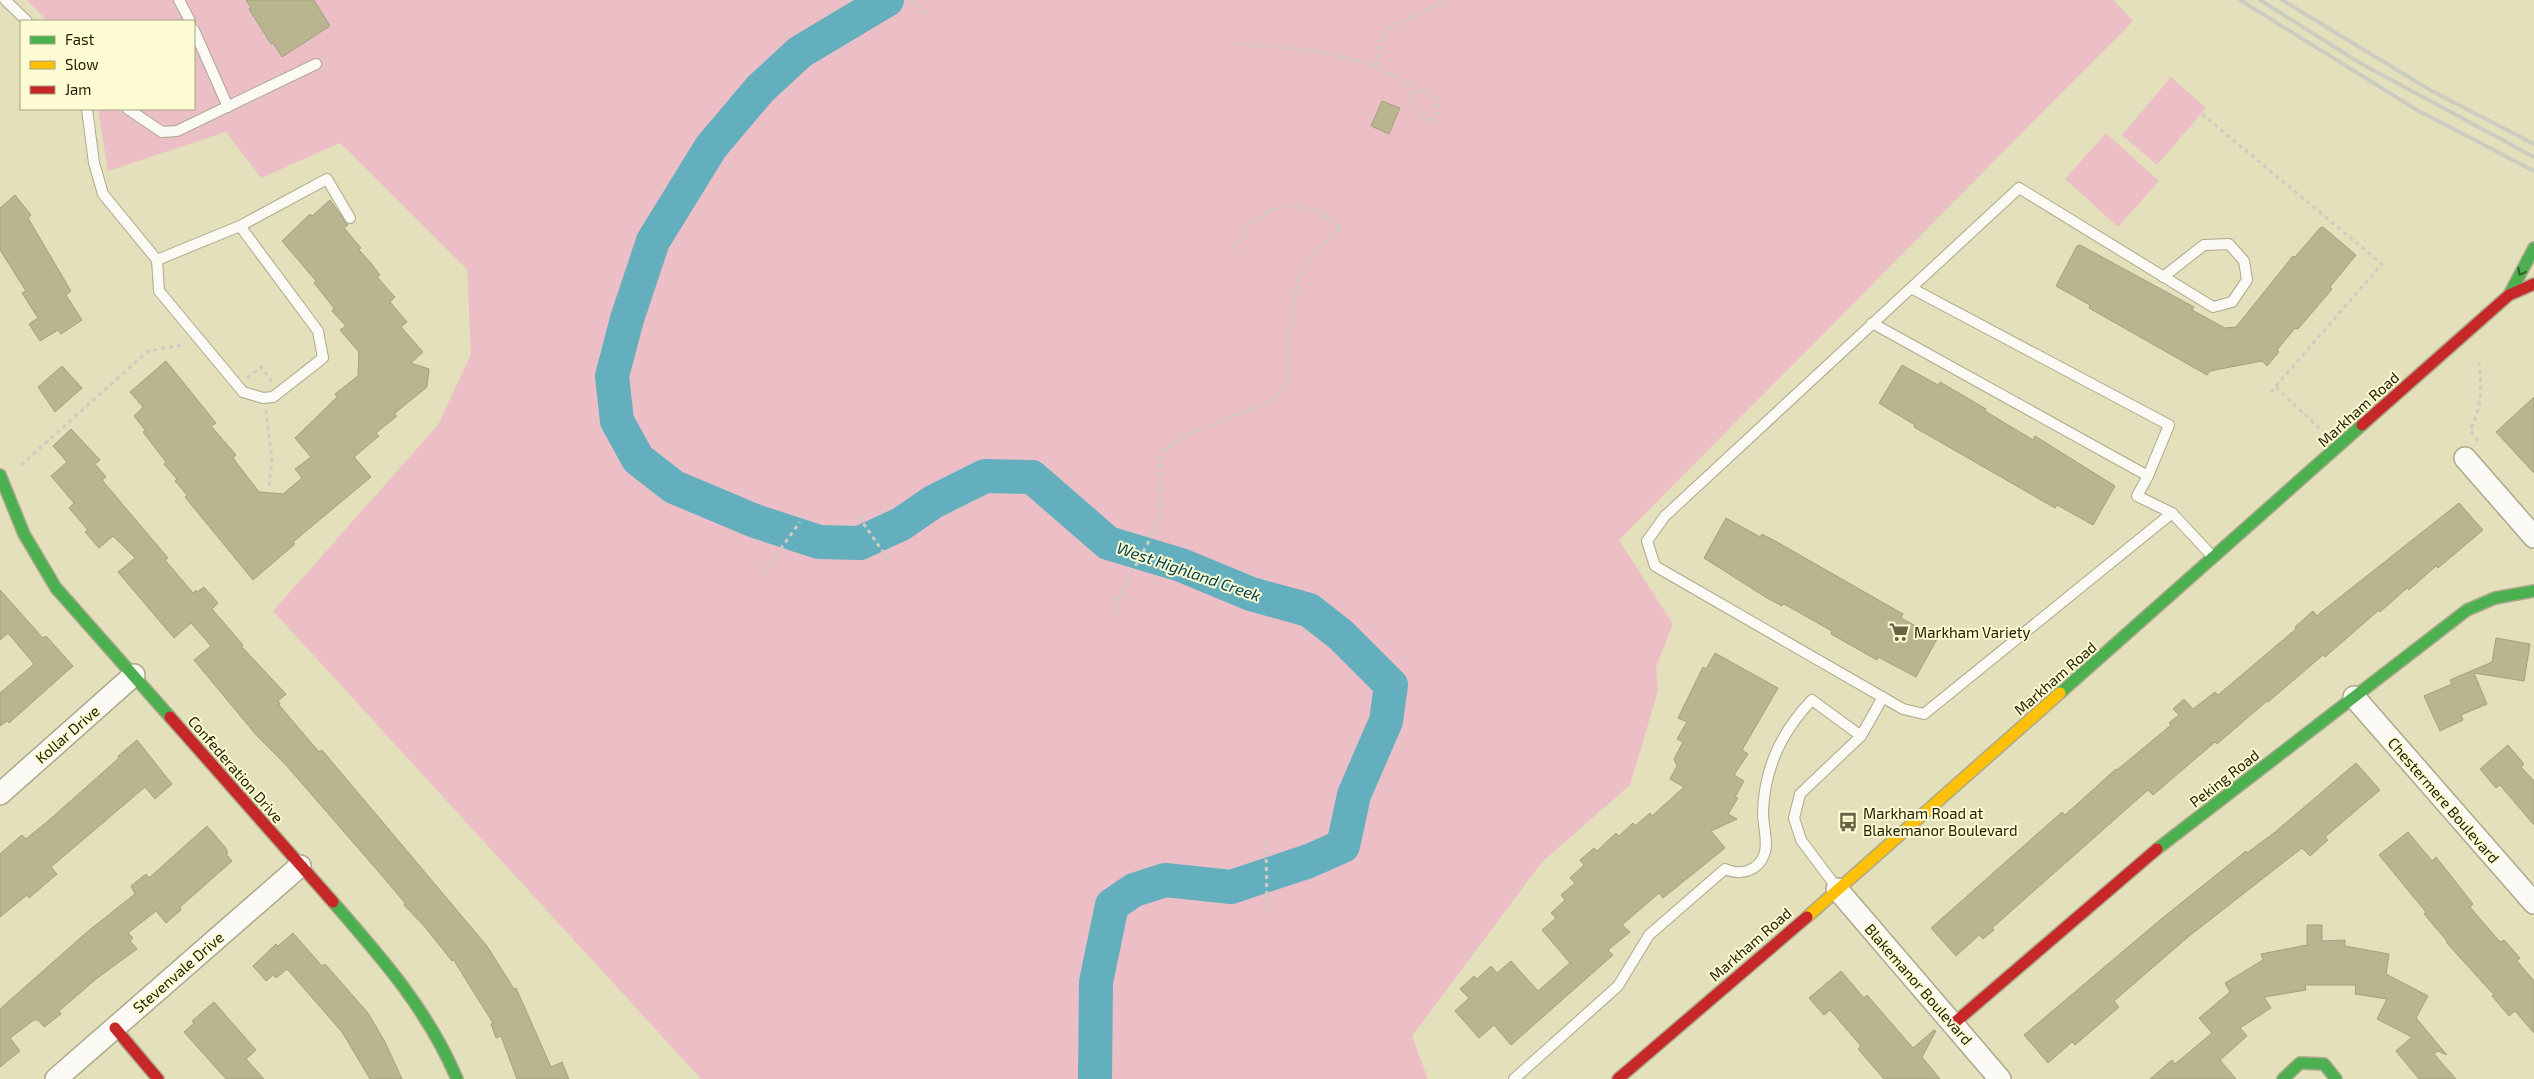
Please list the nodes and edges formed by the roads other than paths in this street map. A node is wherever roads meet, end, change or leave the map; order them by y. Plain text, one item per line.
1 (5, 0) edge
2 (180, 0) edge
3 (26, 20) edge
4 (190, 20) edge
5 (195, 32) edge
6 (316, 64) dead end
7 (228, 107) junction
8 (87, 110) edge
9 (129, 110) edge
10 (350, 218) dead end
11 (240, 226) junction
12 (2534, 248) edge
13 (157, 260) junction
14 (2163, 276) junction
15 (2534, 284) edge
16 (1911, 288) junction
17 (2509, 295) junction
18 (1872, 324) junction
19 (2465, 458) dead end
20 (0, 475) edge
21 (2148, 476) junction
22 (2172, 513) junction
23 (2534, 537) edge
24 (2214, 558) junction
25 (2534, 591) edge
26 (134, 675) junction
27 (2354, 697) junction
28 (1883, 698) junction
29 (1861, 736) junction
30 (0, 794) edge
31 (300, 866) junction
32 (1837, 889) junction
33 (2534, 903) edge
34 (1953, 1024) junction
35 (115, 1028) junction
36 (56, 1079) edge
37 (158, 1079) edge
38 (457, 1079) edge
39 (1514, 1079) edge
40 (1618, 1079) edge
41 (2000, 1079) edge
42 (2283, 1079) edge
43 (2336, 1079) edge

1 - 3 lane
2 - 4 lane
5 - 7 lane
6 - 7 lane
7 - 9 lane
8 - 13 lane
10 - 11 lane
11 - 13 lane
11 - 13 lane
12 -> 17 street, Markham Road
14 - 14 lane
14 - 16 lane
15 - 17 street, Markham Road
16 - 18 lane
16 - 21 lane
17 - 24 street, Markham Road
18 - 21 lane
18 - 28 lane
19 - 23 street
20 - 26 street, Confederation Drive
21 - 22 lane
22 - 24 lane
22 - 28 lane
24 - 32 street, Markham Road
25 - 27 street, Peking Road
26 - 30 street, Kollar Drive
26 - 31 street, Confederation Drive
27 - 33 street, Chestermere Boulevard
27 - 34 street, Peking Road
28 - 29 lane
29 - 32 lane
29 - 39 lane
31 - 35 street, Stevenvale Drive
31 - 38 street, Confederation Drive
32 - 34 street, Blakemanor Boulevard
32 - 40 street, Markham Road
34 - 41 street, Blakemanor Boulevard
35 - 36 street, Stevenvale Drive
35 - 37 street
42 - 43 street

